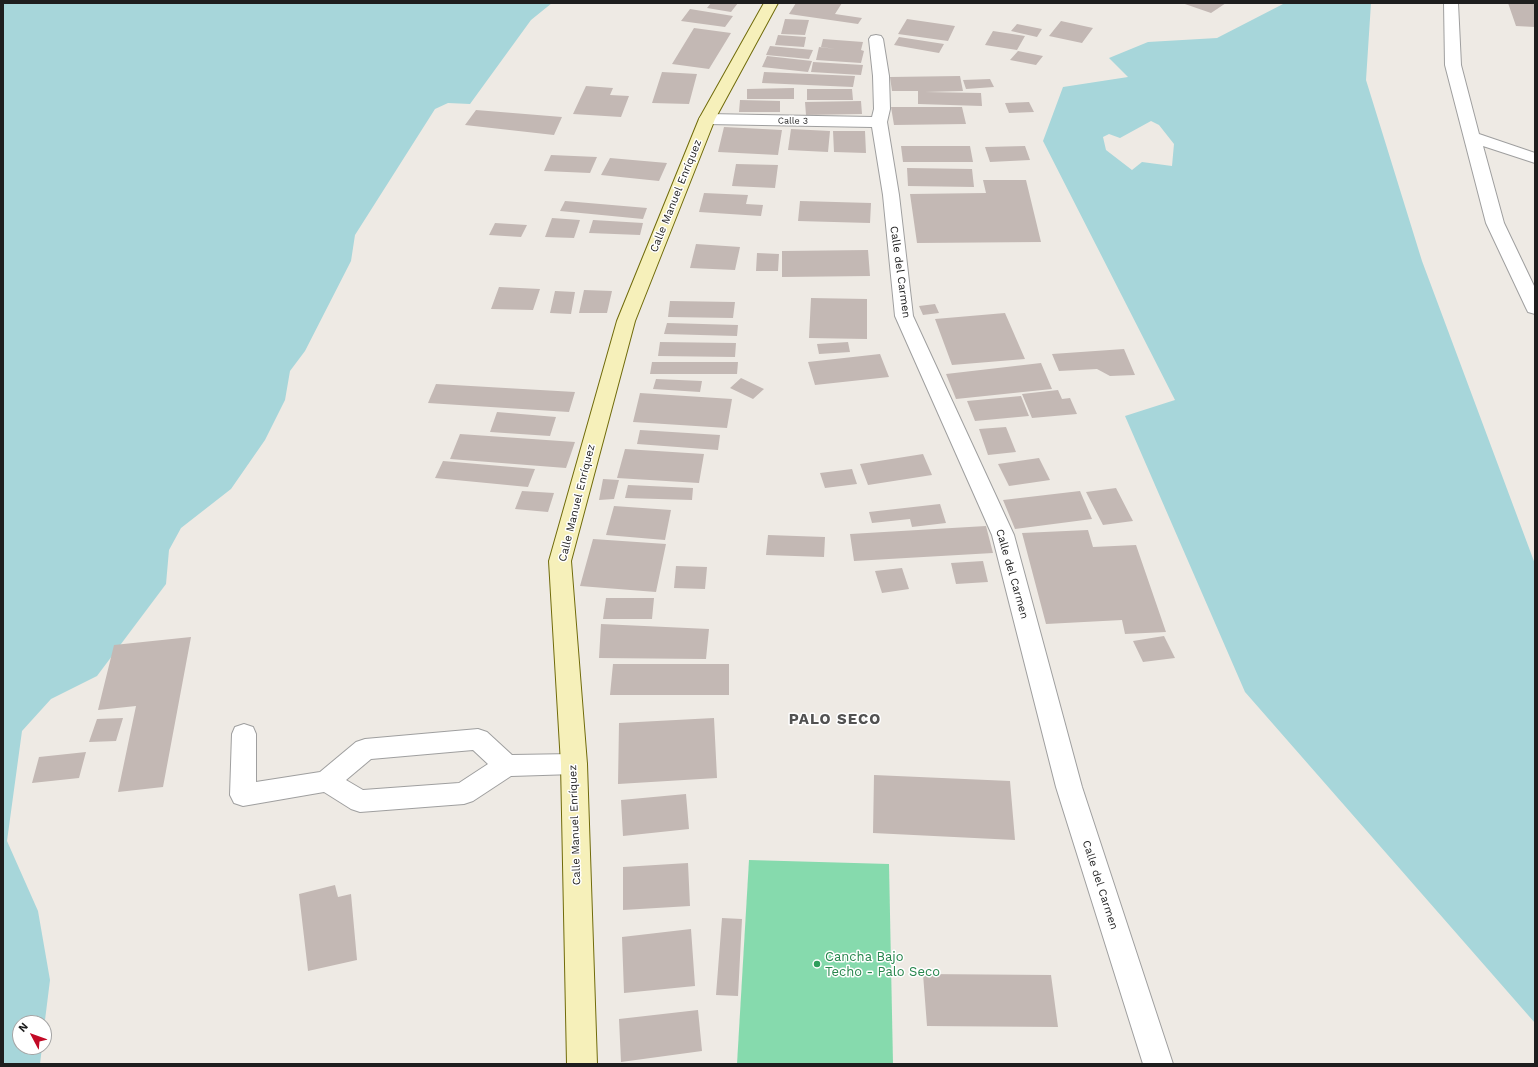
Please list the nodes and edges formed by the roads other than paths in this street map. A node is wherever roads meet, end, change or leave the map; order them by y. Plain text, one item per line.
1 (771, 3) edge
2 (1451, 3) edge
3 (876, 39) dead end
4 (706, 119) junction
5 (879, 122) junction
6 (1472, 137) junction
7 (1535, 158) edge
8 (1535, 308) edge
9 (244, 734) dead end
10 (574, 764) junction
11 (506, 766) junction
12 (327, 781) junction
13 (582, 1064) edge
14 (1158, 1064) edge

1 - 4 street, Calle Manuel Enríquez
2 - 6 street
3 - 5 street, Calle del Carmen
4 - 5 street, Calle 3
4 - 10 street, Calle Manuel Enríquez
5 - 14 street, Calle del Carmen
6 - 7 street
6 - 8 street
9 - 12 street
10 - 11 street
10 - 13 street, Calle Manuel Enríquez
11 - 12 street
11 - 12 street

